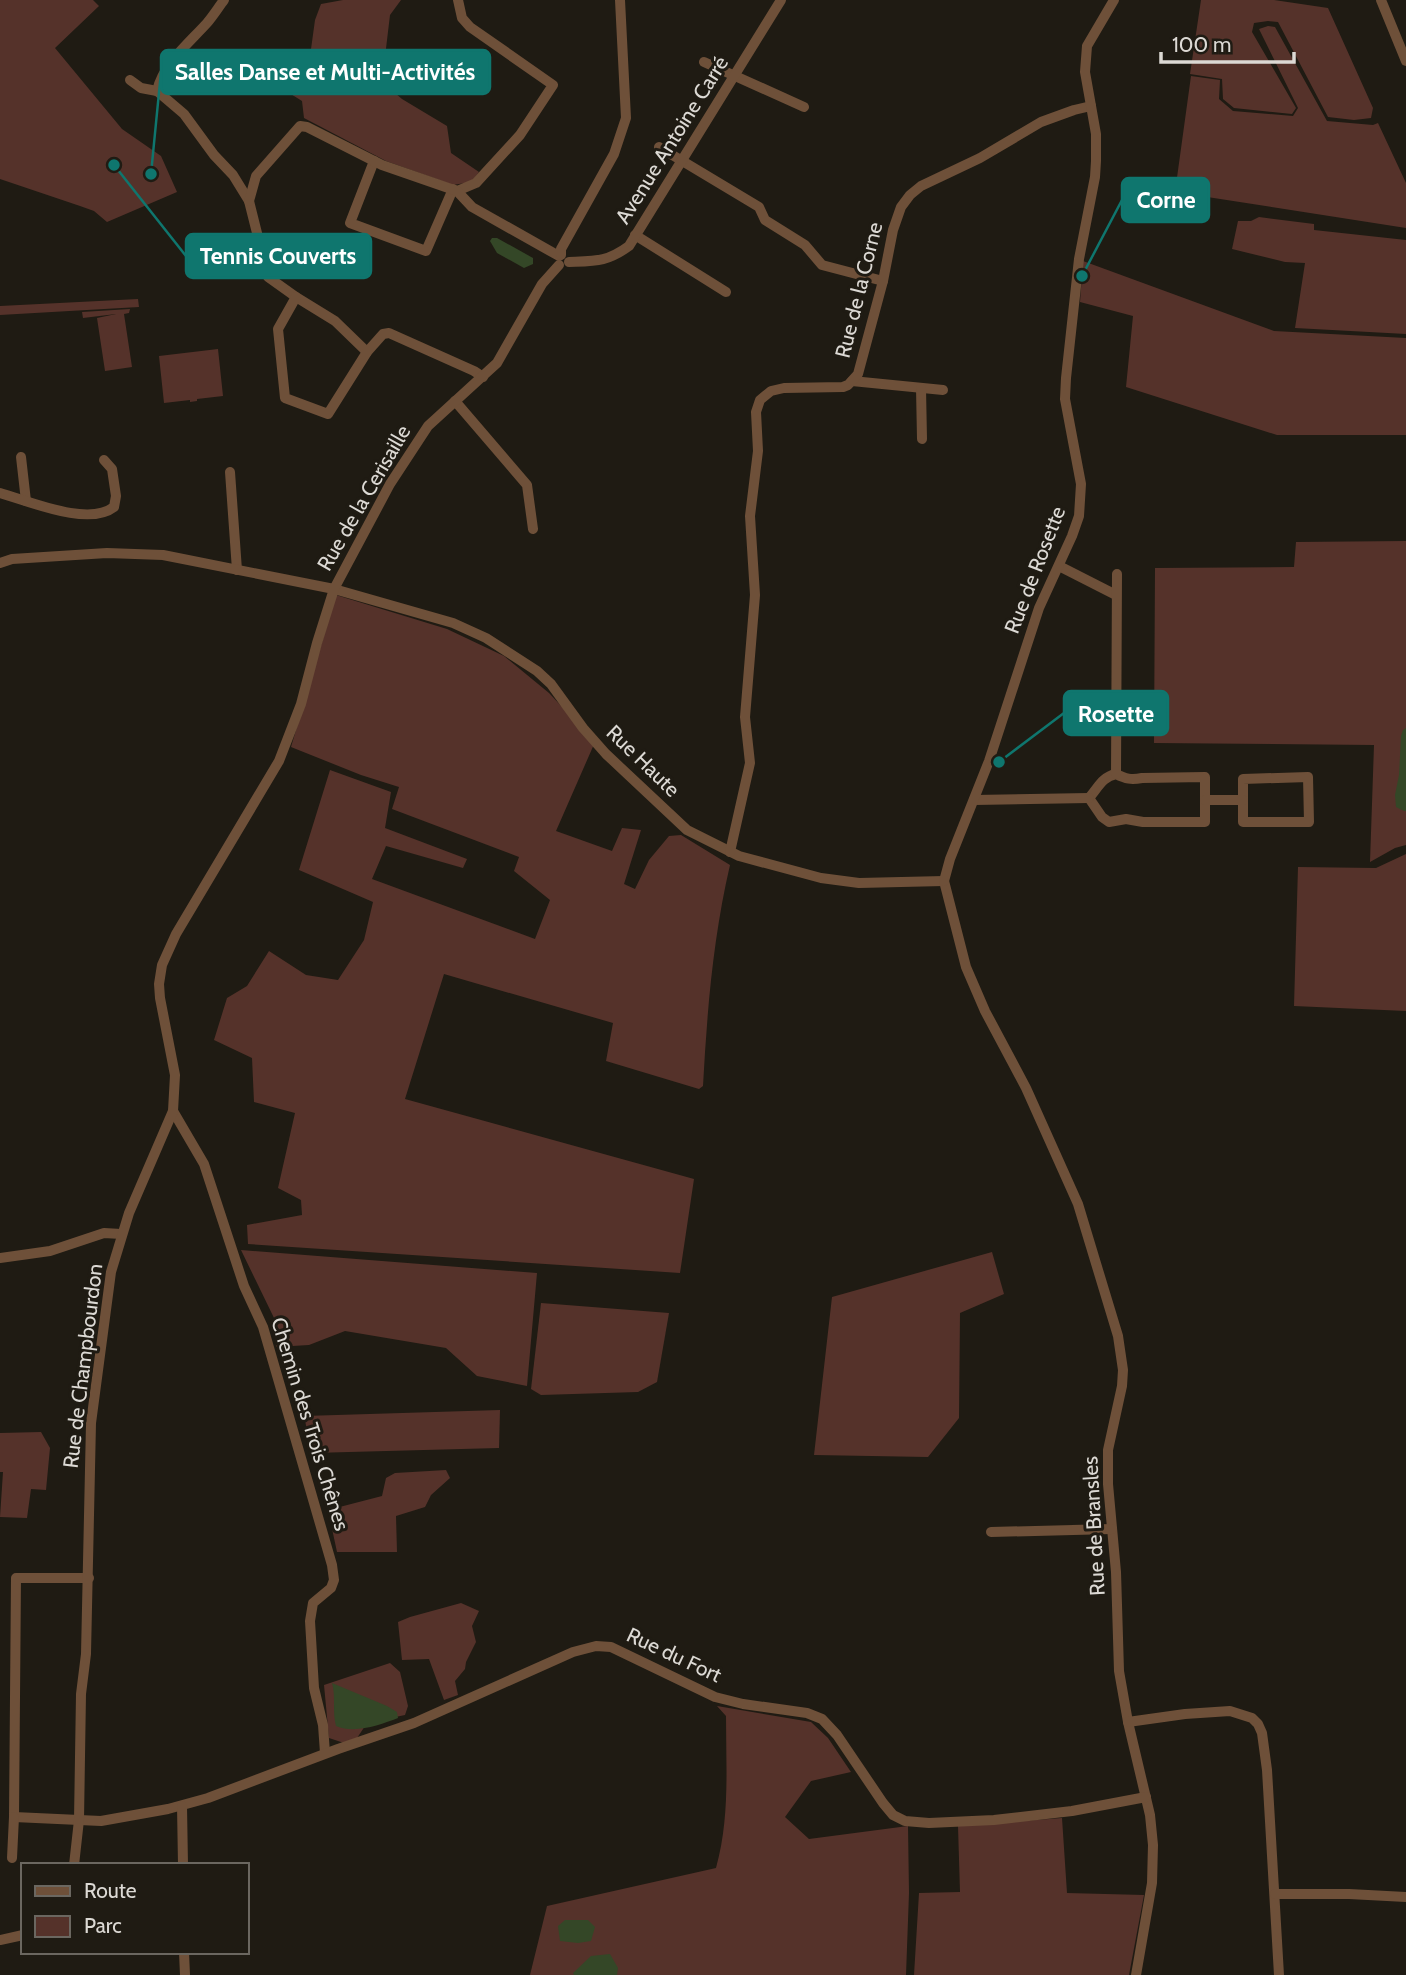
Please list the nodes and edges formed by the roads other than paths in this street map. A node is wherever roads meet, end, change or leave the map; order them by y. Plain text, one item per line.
1 (224, 0) edge
2 (458, 0) edge
3 (620, 0) edge
4 (781, 0) edge
5 (1114, 0) edge
6 (1381, 0) edge
7 (1406, 61) edge
8 (704, 62) dead end
9 (734, 76) junction
10 (130, 80) dead end
11 (157, 91) junction
12 (1091, 106) junction
13 (804, 107) dead end
14 (659, 147) dead end
15 (374, 161) junction
16 (681, 161) junction
17 (233, 175) junction
18 (256, 176) junction
19 (476, 183) junction
20 (455, 190) junction
21 (249, 201) junction
22 (472, 207) junction
23 (635, 236) junction
24 (562, 259) junction
25 (883, 281) junction
26 (726, 292) dead end
27 (296, 297) junction
28 (367, 352) junction
29 (482, 377) junction
30 (852, 381) junction
31 (921, 388) junction
32 (943, 390) dead end
33 (455, 401) junction
34 (922, 439) dead end
35 (21, 457) dead end
36 (104, 460) dead end
37 (230, 472) dead end
38 (0, 493) edge
39 (26, 501) junction
40 (533, 529) dead end
41 (0, 563) edge
42 (1059, 566) junction
43 (237, 570) junction
44 (1116, 574) dead end
45 (334, 589) junction
46 (1116, 595) junction
47 (1116, 774) junction
48 (1089, 798) junction
49 (974, 800) junction
50 (1205, 800) junction
51 (1243, 800) junction
52 (730, 852) junction
53 (944, 881) junction
54 (173, 1111) junction
55 (121, 1234) junction
56 (0, 1258) edge
57 (1112, 1529) junction
58 (991, 1532) dead end
59 (89, 1578) junction
60 (1128, 1722) junction
61 (325, 1754) junction
62 (1146, 1797) junction
63 (181, 1806) junction
64 (14, 1817) junction
65 (79, 1820) junction
66 (12, 1858) dead end
67 (74, 1863) edge
68 (183, 1863) edge
69 (1275, 1894) junction
70 (1406, 1897) edge
71 (21, 1935) edge
72 (0, 1940) edge
73 (184, 1954) edge
74 (185, 1975) edge
75 (1136, 1975) edge
76 (1279, 1975) edge

1 - 11 street
2 - 19 street
3 - 24 street, Rue de la Cerisaille
4 - 9 street, Avenue Antoine Carré
5 - 12 street, Rue de Rosette
6 - 7 street
8 - 9 street
9 - 13 street
9 - 16 street, Avenue Antoine Carré
10 - 11 street
11 - 17 street
12 - 25 street, Rue de la Corne
12 - 42 street, Rue de Rosette
14 - 16 street
15 - 18 street
15 - 20 street
15 - 20 street
16 - 23 street, Avenue Antoine Carré
16 - 25 street
17 - 18 street
17 - 21 street
18 - 21 street
19 - 20 street
19 - 22 street
20 - 22 street
21 - 27 street
22 - 24 street
23 - 24 street, Avenue Antoine Carré
23 - 26 street
24 - 29 street, Rue de la Cerisaille
25 - 30 street, Rue de la Corne
27 - 28 street
27 - 28 street
28 - 29 street
29 - 33 street, Rue de la Cerisaille
30 - 31 street
30 - 52 street, Rue de la Corne
31 - 32 street
31 - 34 street
33 - 40 street
33 - 45 street, Rue de la Cerisaille
35 - 39 street
36 - 39 street
37 - 43 street
38 - 39 street
41 - 43 street, Rue Haute
42 - 46 street
42 - 49 street, Rue de Rosette
43 - 45 street, Rue Haute
44 - 46 street
45 - 52 street, Rue Haute
45 - 54 street, Rue de Champbourdon
46 - 47 street
47 - 48 street
47 - 50 street
48 - 49 street
48 - 50 street
49 - 53 street, Rue de Rosette
50 - 51 street
51 - 51 street
52 - 53 street, Rue Haute
53 - 57 street, Rue de Bransles
54 - 55 street, Rue de Champbourdon
54 - 61 street, Chemin des Trois Chênes
55 - 56 street
55 - 59 street, Rue de Champbourdon
57 - 58 street
57 - 60 street, Rue de Bransles
59 - 64 street
59 - 65 street, Rue de Champbourdon
60 - 62 street, Rue de Bransles
60 - 69 street
61 - 62 street, Rue du Fort
61 - 63 street, Rue du Fort
62 - 75 street, Rue de Bransles
63 - 65 street, Rue du Fort
63 - 68 street
64 - 65 street, Rue du Fort
64 - 66 street
65 - 67 street, Rue de Champbourdon
69 - 70 street
69 - 76 street
71 - 72 street
73 - 74 street

